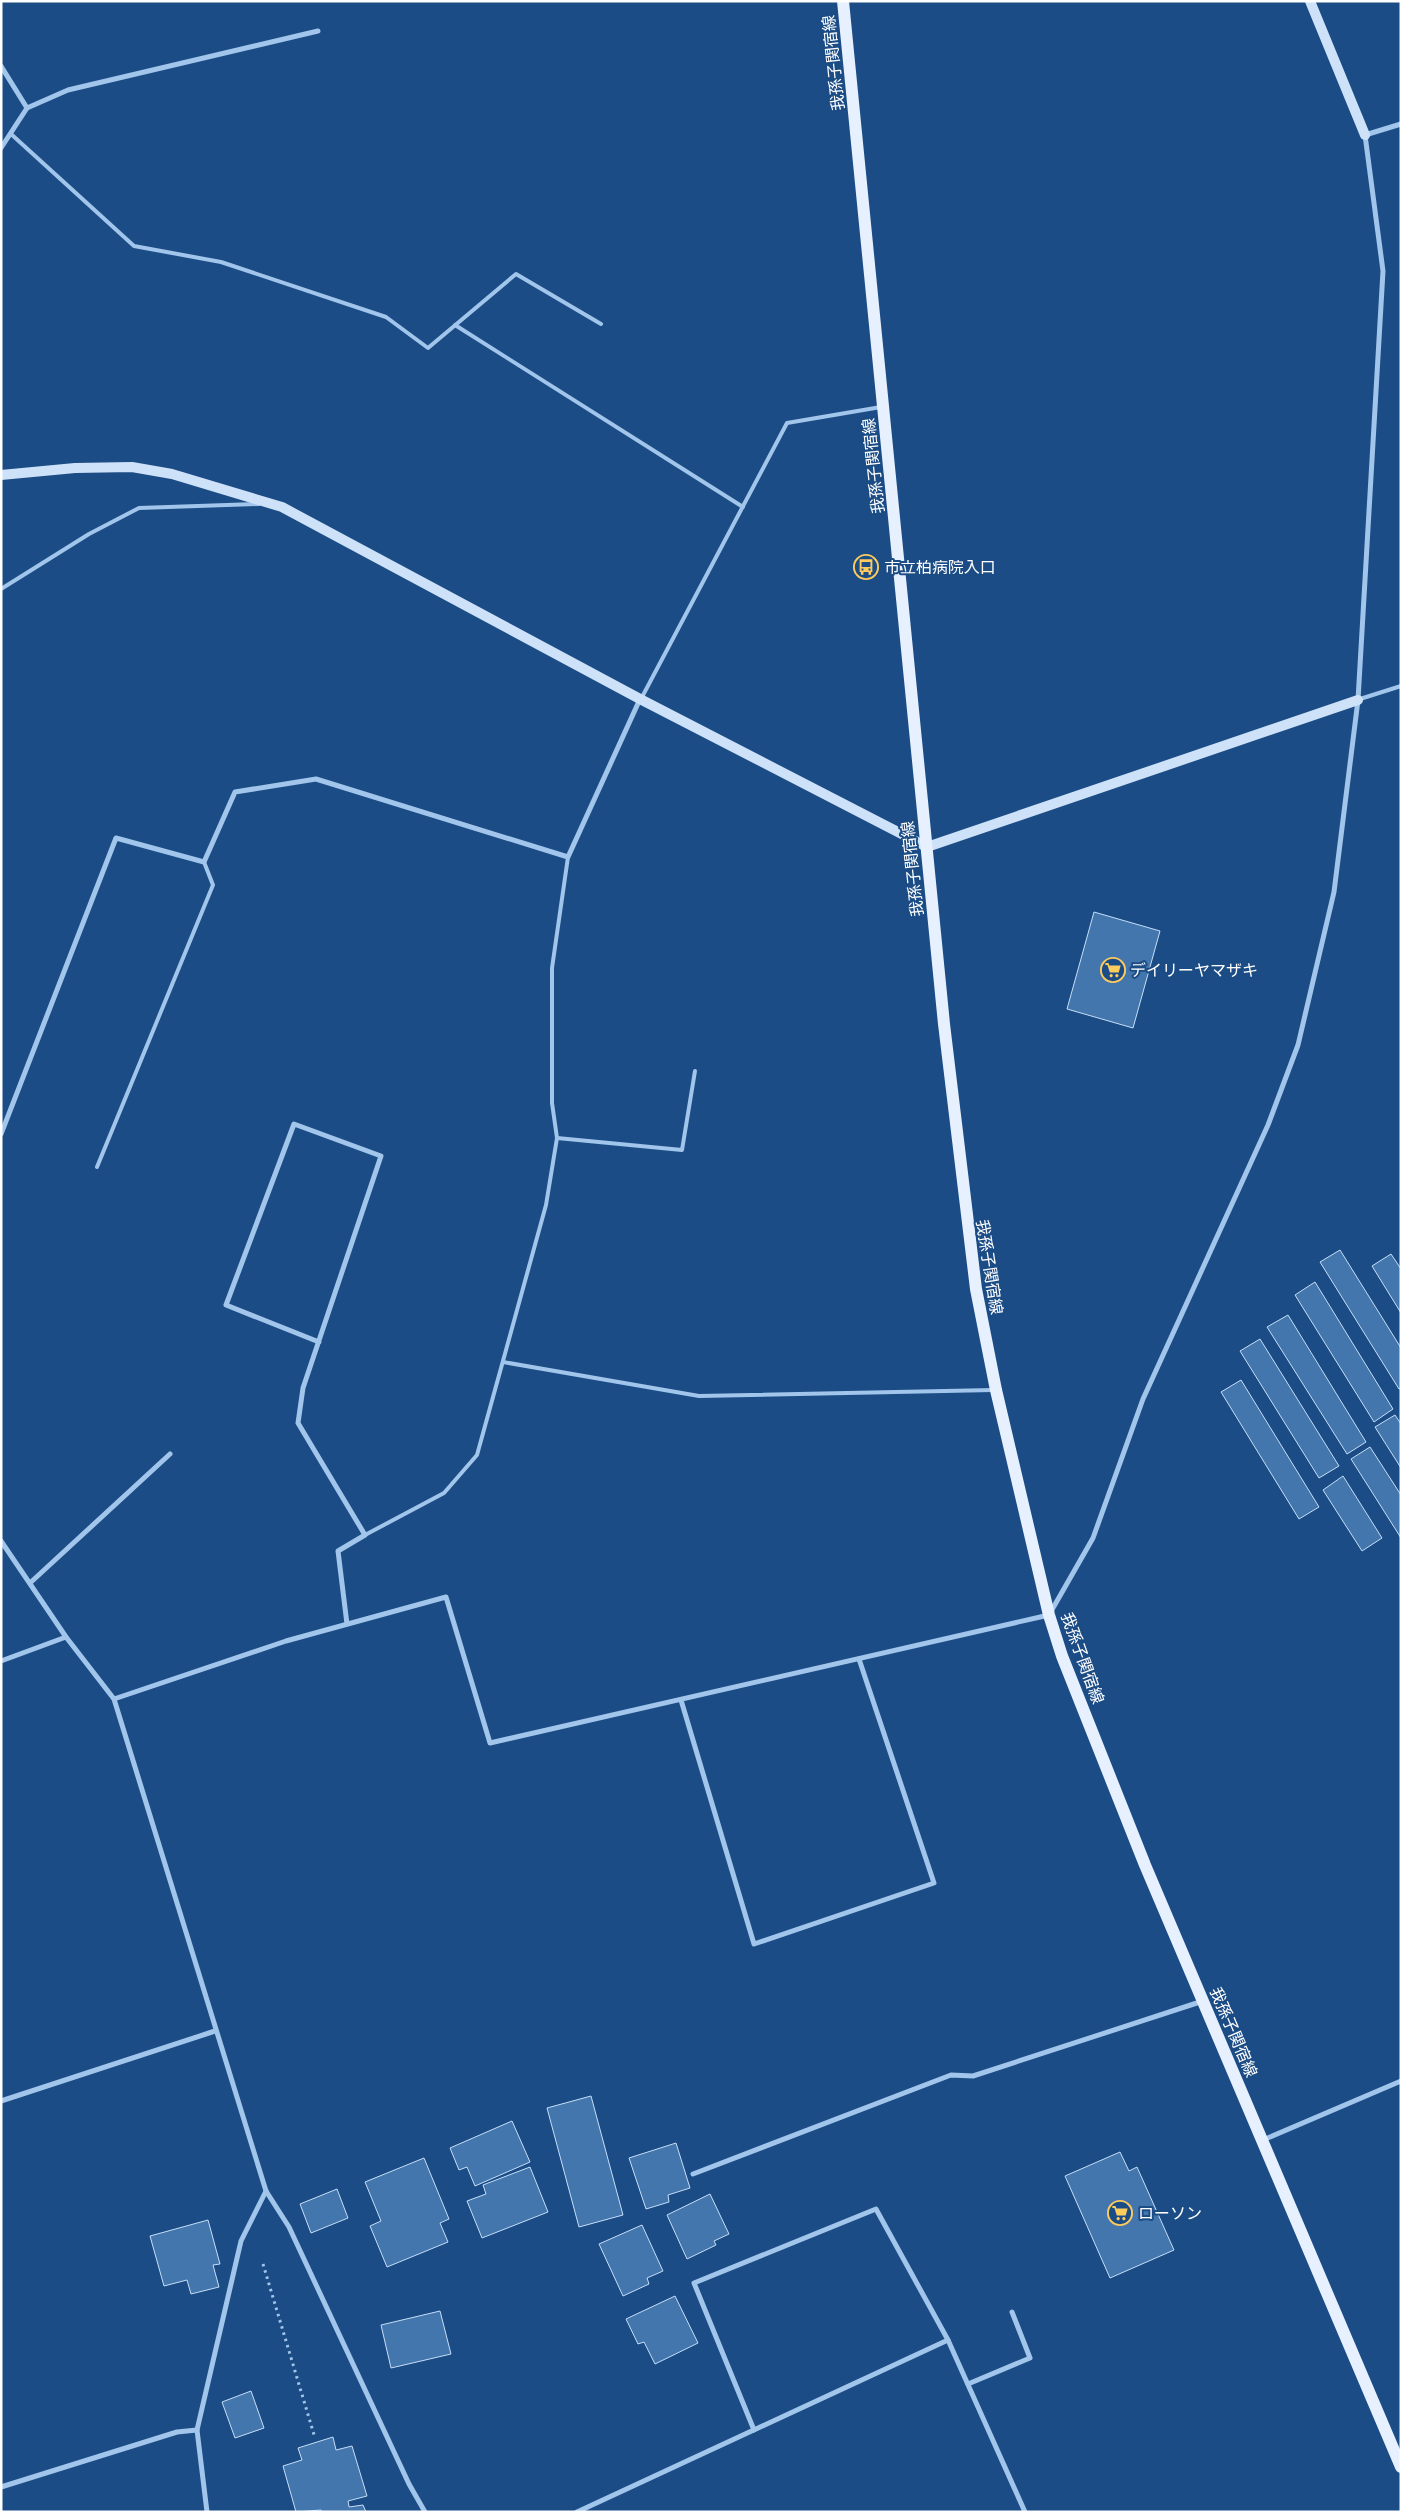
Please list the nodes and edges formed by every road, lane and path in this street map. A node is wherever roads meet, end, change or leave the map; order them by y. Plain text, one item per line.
1 (843, 1) edge
2 (1310, 1) edge
3 (318, 31) dead end
4 (1, 66) edge
5 (26, 108) junction
6 (1401, 124) edge
7 (11, 134) junction
8 (1365, 135) junction
9 (1, 148) edge
10 (601, 324) dead end
11 (455, 325) junction
12 (884, 406) junction
13 (1, 475) edge
14 (271, 503) junction
15 (742, 507) junction
16 (1, 589) edge
17 (1401, 686) edge
18 (640, 699) junction
19 (1358, 700) junction
20 (927, 847) junction
21 (568, 857) junction
22 (204, 862) junction
23 (695, 1071) dead end
24 (1, 1134) edge
25 (558, 1138) junction
26 (97, 1168) dead end
27 (319, 1342) junction
28 (503, 1362) junction
29 (996, 1390) junction
30 (170, 1454) dead end
31 (365, 1535) junction
32 (1, 1541) edge
33 (30, 1583) junction
34 (1050, 1615) junction
35 (347, 1624) junction
36 (66, 1637) junction
37 (859, 1659) junction
38 (1, 1661) edge
39 (114, 1699) junction
40 (681, 1700) junction
41 (1204, 2001) junction
42 (215, 2031) junction
43 (1401, 2080) edge
44 (1, 2101) edge
45 (1263, 2140) junction
46 (692, 2174) dead end
47 (266, 2191) junction
48 (250, 2223) junction
49 (1012, 2312) dead end
50 (948, 2340) junction
51 (968, 2384) junction
52 (197, 2430) junction
53 (754, 2430) junction
54 (315, 2438) dead end
55 (1401, 2467) edge
56 (1, 2487) edge
57 (207, 2512) edge
58 (425, 2512) edge
59 (577, 2512) edge
60 (1025, 2512) edge

1 - 12 main road, 我孫子関宿線
2 - 8 street
3 - 5 street
4 - 5 street
5 - 7 street
6 - 8 street
7 - 9 street
7 - 11 lane
8 - 19 street
10 - 11 lane
11 - 15 lane
12 - 15 lane
12 - 20 main road, 我孫子関宿線
13 - 14 street
14 - 16 lane
14 - 18 street
15 - 18 lane
17 - 19 lane
18 - 20 street
18 - 21 street
19 - 20 street
19 - 34 street
20 - 29 main road, 我孫子関宿線
21 - 22 street
21 - 25 lane
22 - 24 street
22 - 26 lane
23 - 25 lane
25 - 28 lane
27 - 27 street
27 - 31 street
28 - 29 lane
28 - 31 lane
29 - 34 main road, 我孫子関宿線
30 - 33 street
31 - 35 street
32 - 33 street
33 - 36 street
34 - 37 street
34 - 41 main road, 我孫子関宿線
35 - 39 street
35 - 40 street
36 - 38 street
36 - 39 street
37 - 40 street
37 - 40 street
39 - 42 street
41 - 45 main road, 我孫子関宿線
41 - 46 street
42 - 44 street
42 - 47 street
43 - 45 street
45 - 55 main road, 我孫子関宿線
47 - 48 street
47 - 58 street
48 - 52 street
48 - 54 path
49 - 51 street
50 - 51 street
50 - 53 street
50 - 53 street
51 - 60 street
52 - 56 street
52 - 57 street
53 - 59 street

